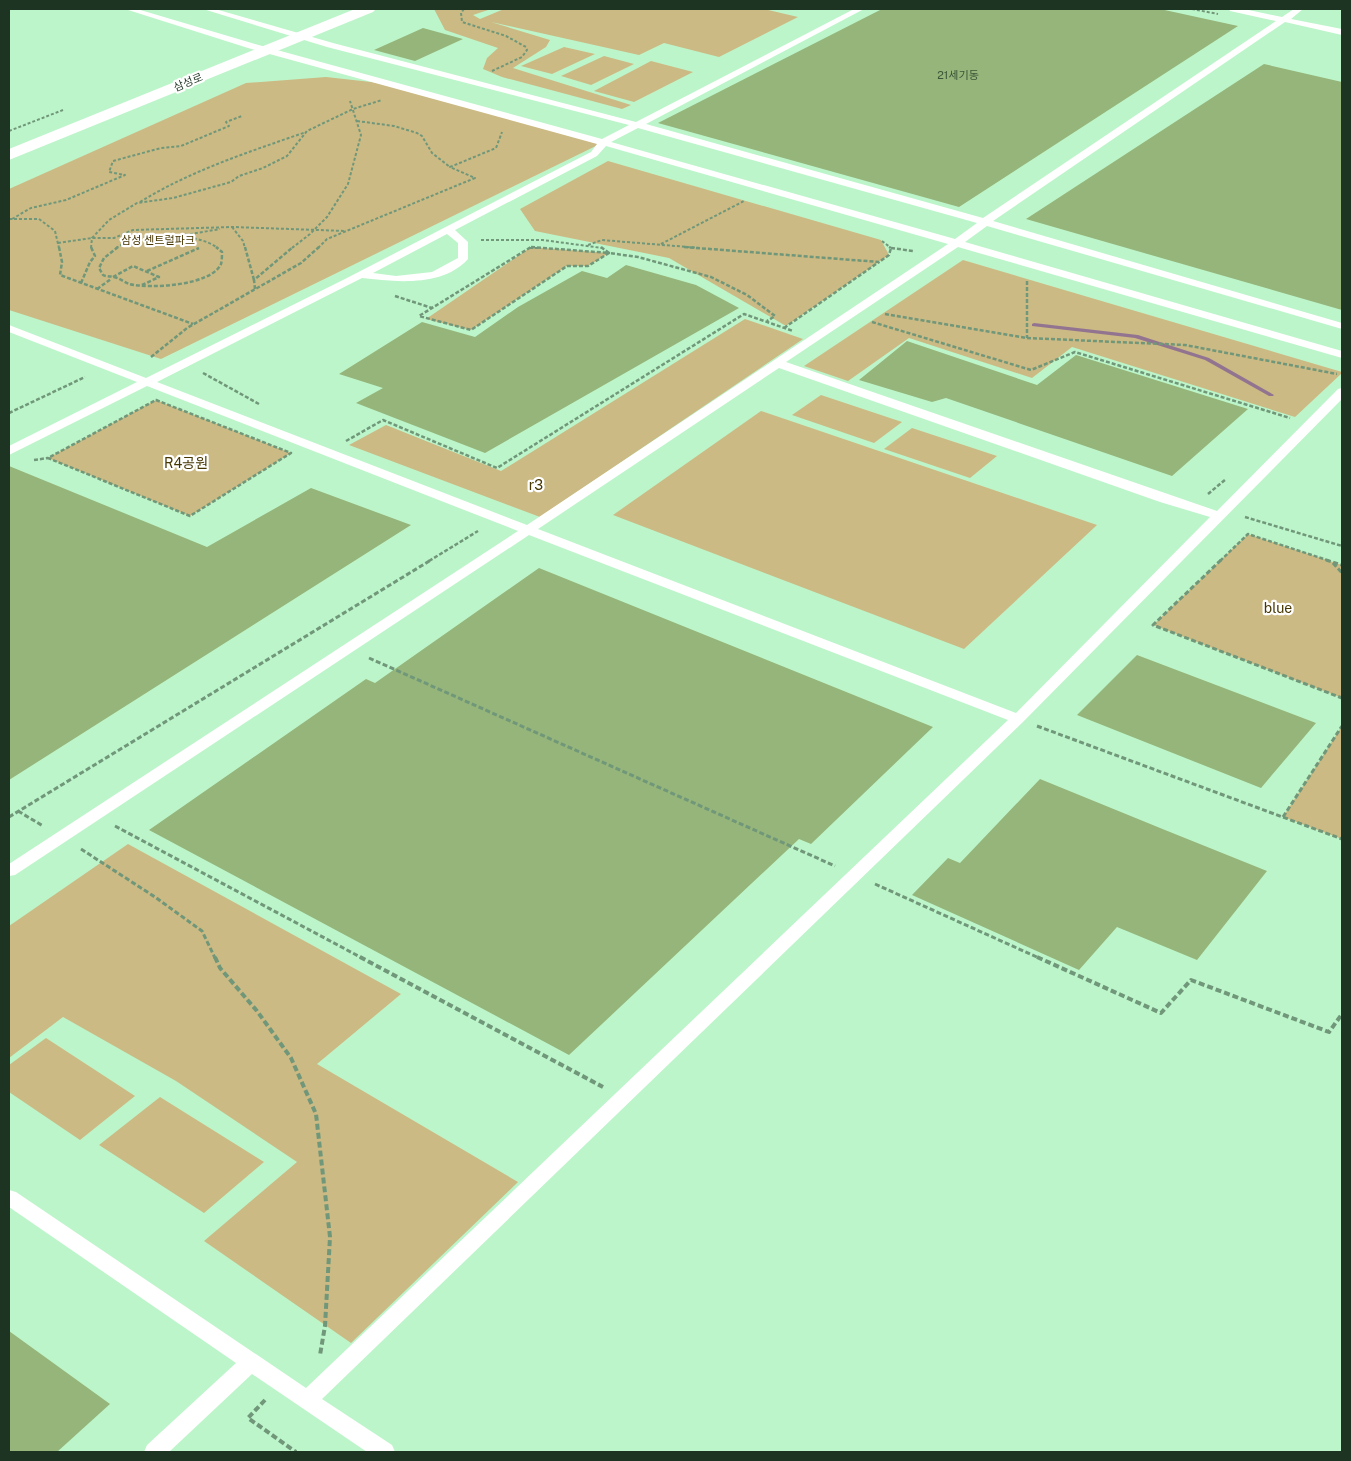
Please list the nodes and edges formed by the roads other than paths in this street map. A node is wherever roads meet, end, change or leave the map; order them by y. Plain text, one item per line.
1 (130, 9) edge
2 (207, 9) edge
3 (368, 9) edge
4 (860, 9) edge
5 (1233, 9) edge
6 (1299, 9) edge
7 (232, 16) junction
8 (1283, 20) junction
9 (207, 26) junction
10 (1342, 32) edge
11 (301, 37) junction
12 (267, 51) junction
13 (400, 63) junction
14 (368, 78) junction
15 (638, 125) junction
16 (604, 142) junction
17 (9, 155) edge
18 (985, 222) junction
19 (448, 230) junction
20 (958, 242) junction
21 (361, 275) junction
22 (1342, 326) edge
23 (9, 328) edge
24 (1342, 356) edge
25 (777, 364) junction
26 (147, 382) junction
27 (1342, 392) edge
28 (9, 451) edge
29 (1221, 514) junction
30 (530, 529) junction
31 (1018, 719) junction
32 (9, 871) edge
33 (9, 1197) edge
34 (251, 1362) junction
35 (307, 1400) junction
36 (155, 1452) edge
37 (384, 1452) edge

1 - 9 lane
2 - 7 lane
3 - 11 street, 삼성로
4 - 15 lane
5 - 8 lane
6 - 8 lane
7 - 9 lane
7 - 11 lane
8 - 10 lane
8 - 18 lane
9 - 12 lane
11 - 12 street, 삼성로
11 - 13 lane
12 - 14 lane
12 - 17 street, 삼성로
13 - 14 lane
13 - 15 lane
14 - 16 lane
15 - 16 lane
15 - 18 lane
16 - 19 lane
16 - 20 lane
18 - 20 lane
18 - 22 lane
19 - 21 lane
19 - 21 lane
20 - 24 lane
20 - 25 lane
21 - 26 lane
23 - 26 lane
25 - 29 lane
25 - 30 lane
26 - 28 lane
26 - 30 lane
27 - 29 lane
29 - 31 lane
30 - 31 lane
30 - 32 lane
31 - 35 lane
33 - 34 lane
34 - 35 lane
34 - 36 lane
35 - 37 lane

